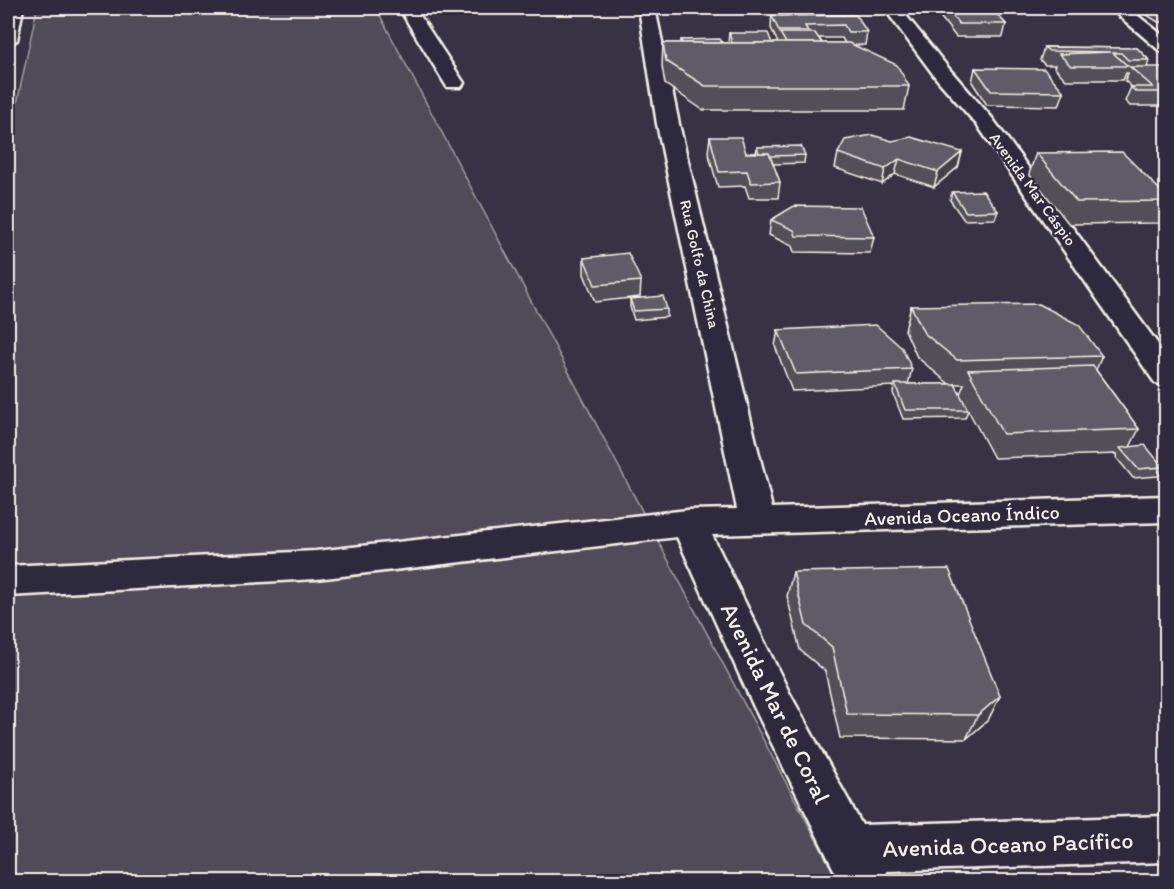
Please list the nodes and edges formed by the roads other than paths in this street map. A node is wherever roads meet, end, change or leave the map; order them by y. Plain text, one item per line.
1 (15, 8) edge
2 (407, 8) edge
3 (647, 8) edge
4 (892, 8) edge
5 (1118, 8) edge
6 (8, 40) edge
7 (1167, 47) edge
8 (454, 83) dead end
9 (1167, 376) edge
10 (1167, 509) edge
11 (757, 520) junction
12 (688, 524) junction
13 (8, 581) edge
14 (1167, 839) edge
15 (857, 865) edge

1 - 6 street
2 - 8 street
3 - 11 street, Rua Golfo da China
4 - 9 street, Avenida Mar Cáspio
5 - 7 street
10 - 11 street, Avenida Oceano Índico
11 - 12 street, Avenida Oceano Índico
12 - 13 street, Avenida Oceano Índico
12 - 15 street, Avenida Mar de Coral
14 - 15 street, Avenida Oceano Pacífico

